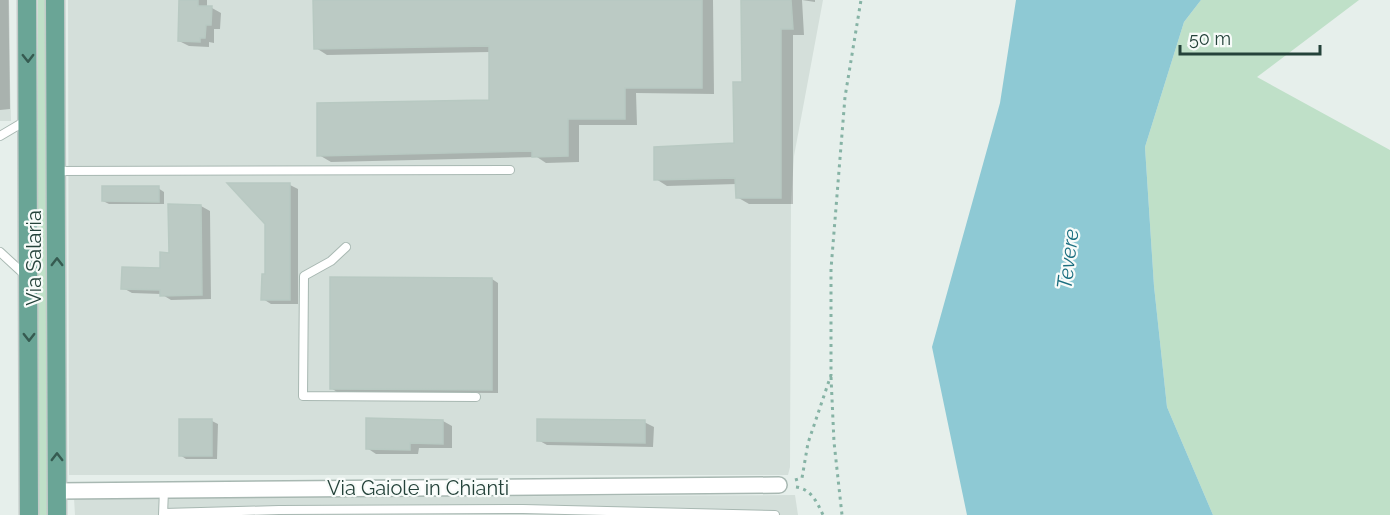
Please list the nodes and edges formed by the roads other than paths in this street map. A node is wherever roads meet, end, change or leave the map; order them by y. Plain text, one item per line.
1 (27, 0) edge
2 (56, 0) edge
3 (28, 119) junction
4 (0, 136) edge
5 (510, 170) dead end
6 (56, 171) junction
7 (346, 247) dead end
8 (0, 252) edge
9 (29, 279) junction
10 (476, 397) dead end
11 (779, 485) road end
12 (164, 490) junction
13 (57, 491) junction
14 (164, 514) edge
15 (29, 515) edge
16 (57, 515) edge
17 (775, 515) edge

1 -> 3 main road, Via Salaria
2 - 6 main road, Via Salaria
3 - 4 lane
3 - 9 main road, Via Salaria
5 - 6 lane
13 -> 6 main road, Via Salaria
7 - 10 lane
8 - 9 lane
9 -> 15 main road, Via Salaria
11 - 12 street, Via Gaiole in Chianti
12 - 13 street, Via Gaiole in Chianti
12 - 14 lane
13 - 16 main road, Via Salaria
14 - 17 lane

